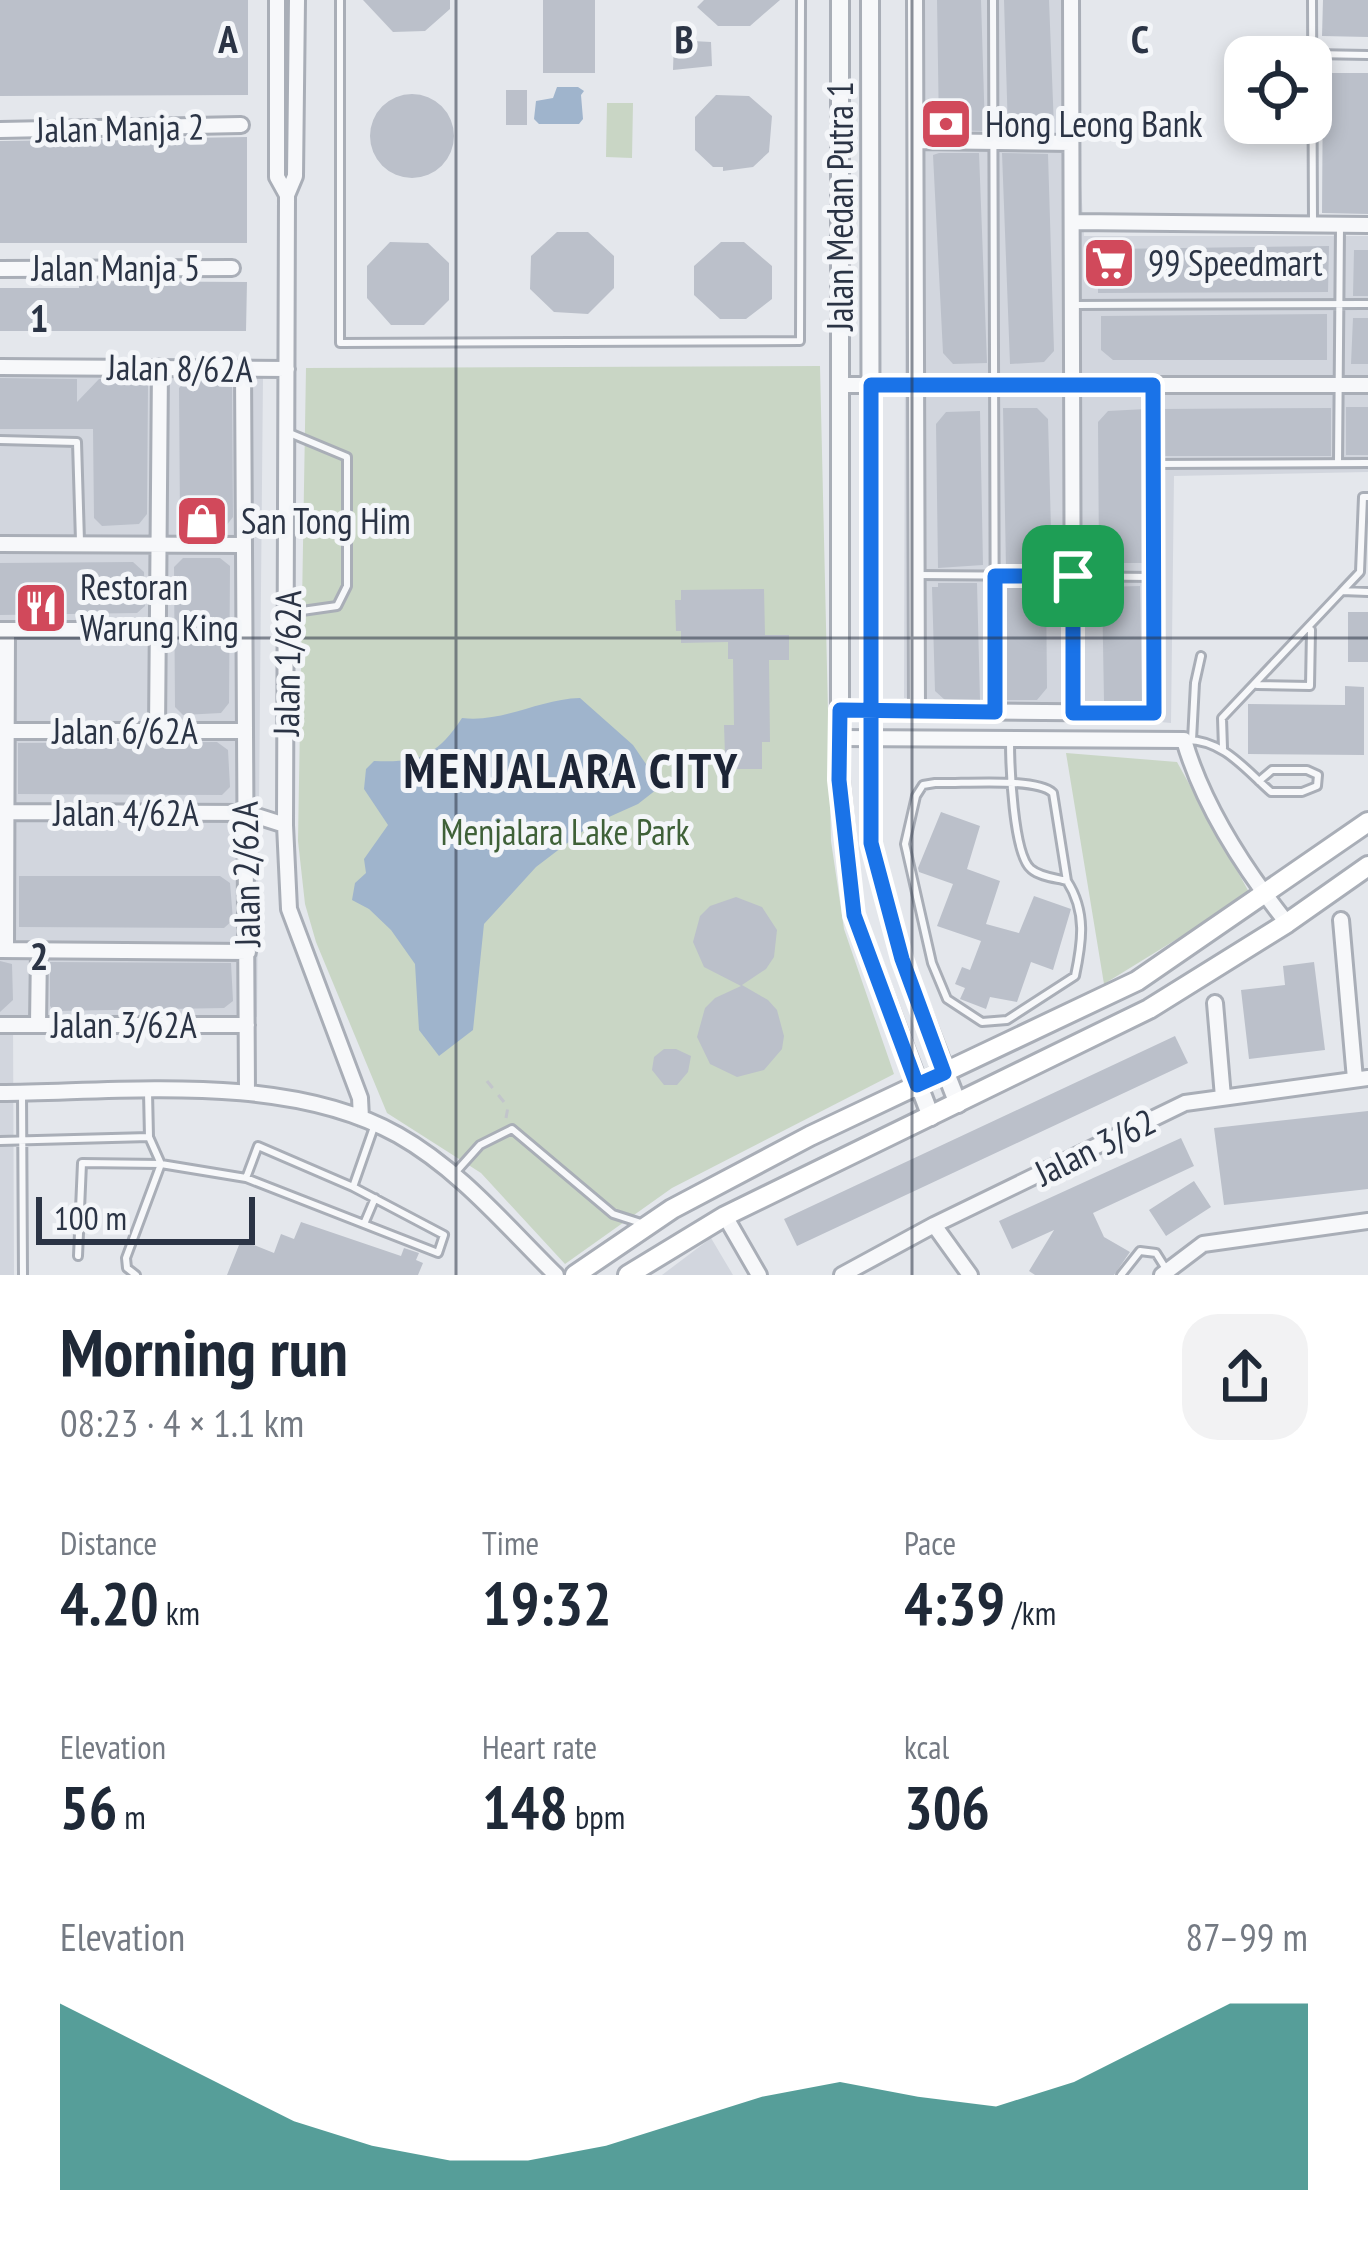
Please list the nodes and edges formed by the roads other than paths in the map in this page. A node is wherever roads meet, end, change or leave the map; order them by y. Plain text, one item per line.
1 (277, 0) edge
2 (297, 0) edge
3 (340, 0) edge
4 (801, 0) edge
5 (840, 0) edge
6 (870, 0) edge
7 (915, 0) edge
8 (993, 0) edge
9 (1071, 0) edge
10 (1312, 0) edge
11 (1312, 36) edge
12 (1332, 54) edge
13 (1368, 55) edge
14 (241, 125) dead end
15 (0, 130) edge
16 (917, 141) junction
17 (994, 142) junction
18 (1071, 142) junction
19 (1313, 144) edge
20 (286, 195) junction
21 (1074, 223) junction
22 (1313, 225) junction
23 (1340, 225) junction
24 (1368, 225) edge
25 (232, 268) dead end
26 (0, 269) edge
27 (1339, 304) junction
28 (1368, 304) edge
29 (1074, 305) junction
30 (160, 367) junction
31 (0, 368) edge
32 (243, 369) junction
33 (287, 369) junction
34 (839, 385) junction
35 (871, 385) junction
36 (917, 385) junction
37 (994, 385) junction
38 (1073, 385) junction
39 (1153, 385) junction
40 (1368, 385) edge
41 (1339, 386) junction
42 (287, 432) junction
43 (0, 440) edge
44 (1338, 463) junction
45 (1368, 463) edge
46 (1154, 464) junction
47 (1368, 497) edge
48 (0, 544) edge
49 (80, 544) junction
50 (159, 544) junction
51 (243, 544) junction
52 (917, 575) junction
53 (995, 576) junction
54 (1073, 576) junction
55 (1154, 577) junction
56 (1342, 591) junction
57 (1368, 592) edge
58 (288, 614) junction
59 (1311, 626) junction
60 (3, 630) edge
61 (158, 630) junction
62 (1201, 656) dead end
63 (1257, 685) junction
64 (840, 710) junction
65 (869, 710) junction
66 (917, 711) junction
67 (995, 712) junction
68 (1073, 713) junction
69 (1154, 713) joint
70 (6, 731) junction
71 (158, 731) junction
72 (243, 731) junction
73 (839, 738) junction
74 (869, 738) junction
75 (1010, 740) junction
76 (1188, 740) junction
77 (1223, 748) junction
78 (1259, 781) junction
79 (1010, 785) junction
80 (6, 812) junction
81 (247, 813) junction
82 (1368, 822) edge
83 (285, 825) junction
84 (1368, 866) edge
85 (1066, 881) junction
86 (1266, 896) junction
87 (1341, 920) dead end
88 (1287, 923) junction
89 (3, 950) edge
90 (38, 950) junction
91 (248, 952) junction
92 (1215, 1003) dead end
93 (0, 1025) edge
94 (38, 1025) junction
95 (247, 1025) junction
96 (944, 1073) junction
97 (1361, 1078) edge
98 (917, 1085) junction
99 (148, 1092) junction
100 (247, 1092) junction
101 (0, 1093) edge
102 (22, 1093) junction
103 (1223, 1097) junction
104 (958, 1104) junction
105 (932, 1117) junction
106 (368, 1121) junction
107 (149, 1137) junction
108 (22, 1141) junction
109 (0, 1142) edge
110 (160, 1164) junction
111 (454, 1174) junction
112 (246, 1178) junction
113 (353, 1187) junction
114 (375, 1198) junction
115 (725, 1216) junction
116 (1368, 1221) edge
117 (364, 1224) junction
118 (648, 1224) junction
119 (934, 1225) junction
120 (79, 1256) dead end
121 (1164, 1272) edge
122 (23, 1275) edge
123 (136, 1275) edge
124 (556, 1275) edge
125 (575, 1275) edge
126 (628, 1275) edge
127 (759, 1275) edge
128 (842, 1275) edge
129 (970, 1275) edge
130 (1121, 1275) edge

1 - 20 street, Jalan 1/62A
2 - 20 street, Jalan 1/62A
3 - 4 lane
5 - 34 street, Jalan Medan Putra 1
6 - 35 street, Jalan Medan Putra 1
7 - 16 street
8 - 17 lane
9 - 18 street
10 - 11 lane
12 - 13 lane
14 - 15 street, Jalan Manja 2
16 - 17 street
16 - 36 street
17 - 18 street
17 - 37 lane
18 - 21 street
19 - 22 lane
20 - 33 street, Jalan 1/62A
21 - 22 street
21 - 29 street
22 - 23 street
23 - 24 street
23 - 27 lane
25 - 26 street, Jalan Manja 5
27 - 28 lane
27 - 29 lane
27 - 41 lane
29 - 38 street
30 - 31 street, Jalan 8/62A
30 - 32 street, Jalan 8/62A
30 - 50 street
32 - 33 street, Jalan 8/62A
32 - 51 street, Jalan 2/62A
33 - 42 street, Jalan 1/62A
34 - 35 street
34 - 64 street, Jalan Medan Putra 1
35 - 36 street
35 - 65 street, Jalan Medan Putra 1
36 - 37 street
36 - 52 street
37 - 38 street
37 - 53 lane
38 - 39 street
38 - 54 street
39 - 41 street
39 - 46 lane
40 - 41 street
41 - 44 lane
42 - 58 street, Jalan 1/62A
42 - 58 lane
43 - 49 lane
44 - 45 lane
44 - 46 lane
46 - 55 lane
47 - 56 lane
48 - 49 street
49 - 50 street
50 - 51 street
50 - 61 street
51 - 72 street, Jalan 2/62A
52 - 53 lane
52 - 66 street
53 - 54 lane
53 - 67 lane
54 - 55 lane
54 - 68 street
55 - 69 lane
56 - 57 lane
56 - 59 lane
58 - 83 street, Jalan 1/62A
59 - 63 lane
59 - 63 lane
60 - 61 street
60 - 70 street
61 - 71 street
62 - 76 lane
63 - 77 lane
64 - 65 street
64 - 73 street, Jalan Medan Putra 1
65 - 66 street
65 - 74 street, Jalan Medan Putra 1
66 - 67 street
67 - 68 street
68 - 69 street
70 - 71 street, Jalan 6/62A
70 - 80 street
71 - 72 street, Jalan 6/62A
72 - 81 street, Jalan 2/62A
73 - 74 street
73 - 98 street, Jalan Medan Putra 1
74 - 75 street
74 - 96 street, Jalan Medan Putra 1
75 - 76 street
75 - 79 lane
76 - 77 lane
76 - 86 street
77 - 78 lane
78 - 78 lane
79 - 85 lane
79 - 85 lane
79 - 85 lane
80 - 81 street, Jalan 4/62A
80 - 89 street
81 - 83 street, Jalan 4/62A
81 - 91 street, Jalan 2/62A
82 - 86 main road
83 - 106 street, Jalan 1/62A
84 - 88 main road
86 - 88 street
86 - 96 main road
87 - 97 street
88 - 104 main road
89 - 90 street
90 - 91 street
90 - 94 street
91 - 95 street, Jalan 2/62A
92 - 103 street
93 - 94 street, Jalan 3/62A
94 - 95 street, Jalan 3/62A
95 - 100 street, Jalan 2/62A
96 - 98 main road
96 - 104 street, Jalan Medan Putra 1
97 - 103 street, Jalan 3/62
98 - 105 street, Jalan Medan Putra 1
98 - 118 main road
99 - 100 street
99 - 102 street
99 - 107 lane
100 - 106 street
101 - 102 street
102 - 108 lane
103 - 119 street, Jalan 3/62
104 - 105 main road
105 - 115 main road
106 - 111 street
106 - 113 lane
107 - 108 lane
107 - 110 lane
108 - 109 lane
108 - 122 lane
110 - 112 lane
110 - 120 lane
110 - 123 lane
111 - 118 lane
111 - 124 street
112 - 113 lane
112 - 117 lane
113 - 114 lane
114 - 117 lane
114 - 117 lane
115 - 126 main road
115 - 127 street
116 - 121 street
118 - 125 main road
119 - 128 street, Jalan 3/62
119 - 129 street
121 - 130 lane

